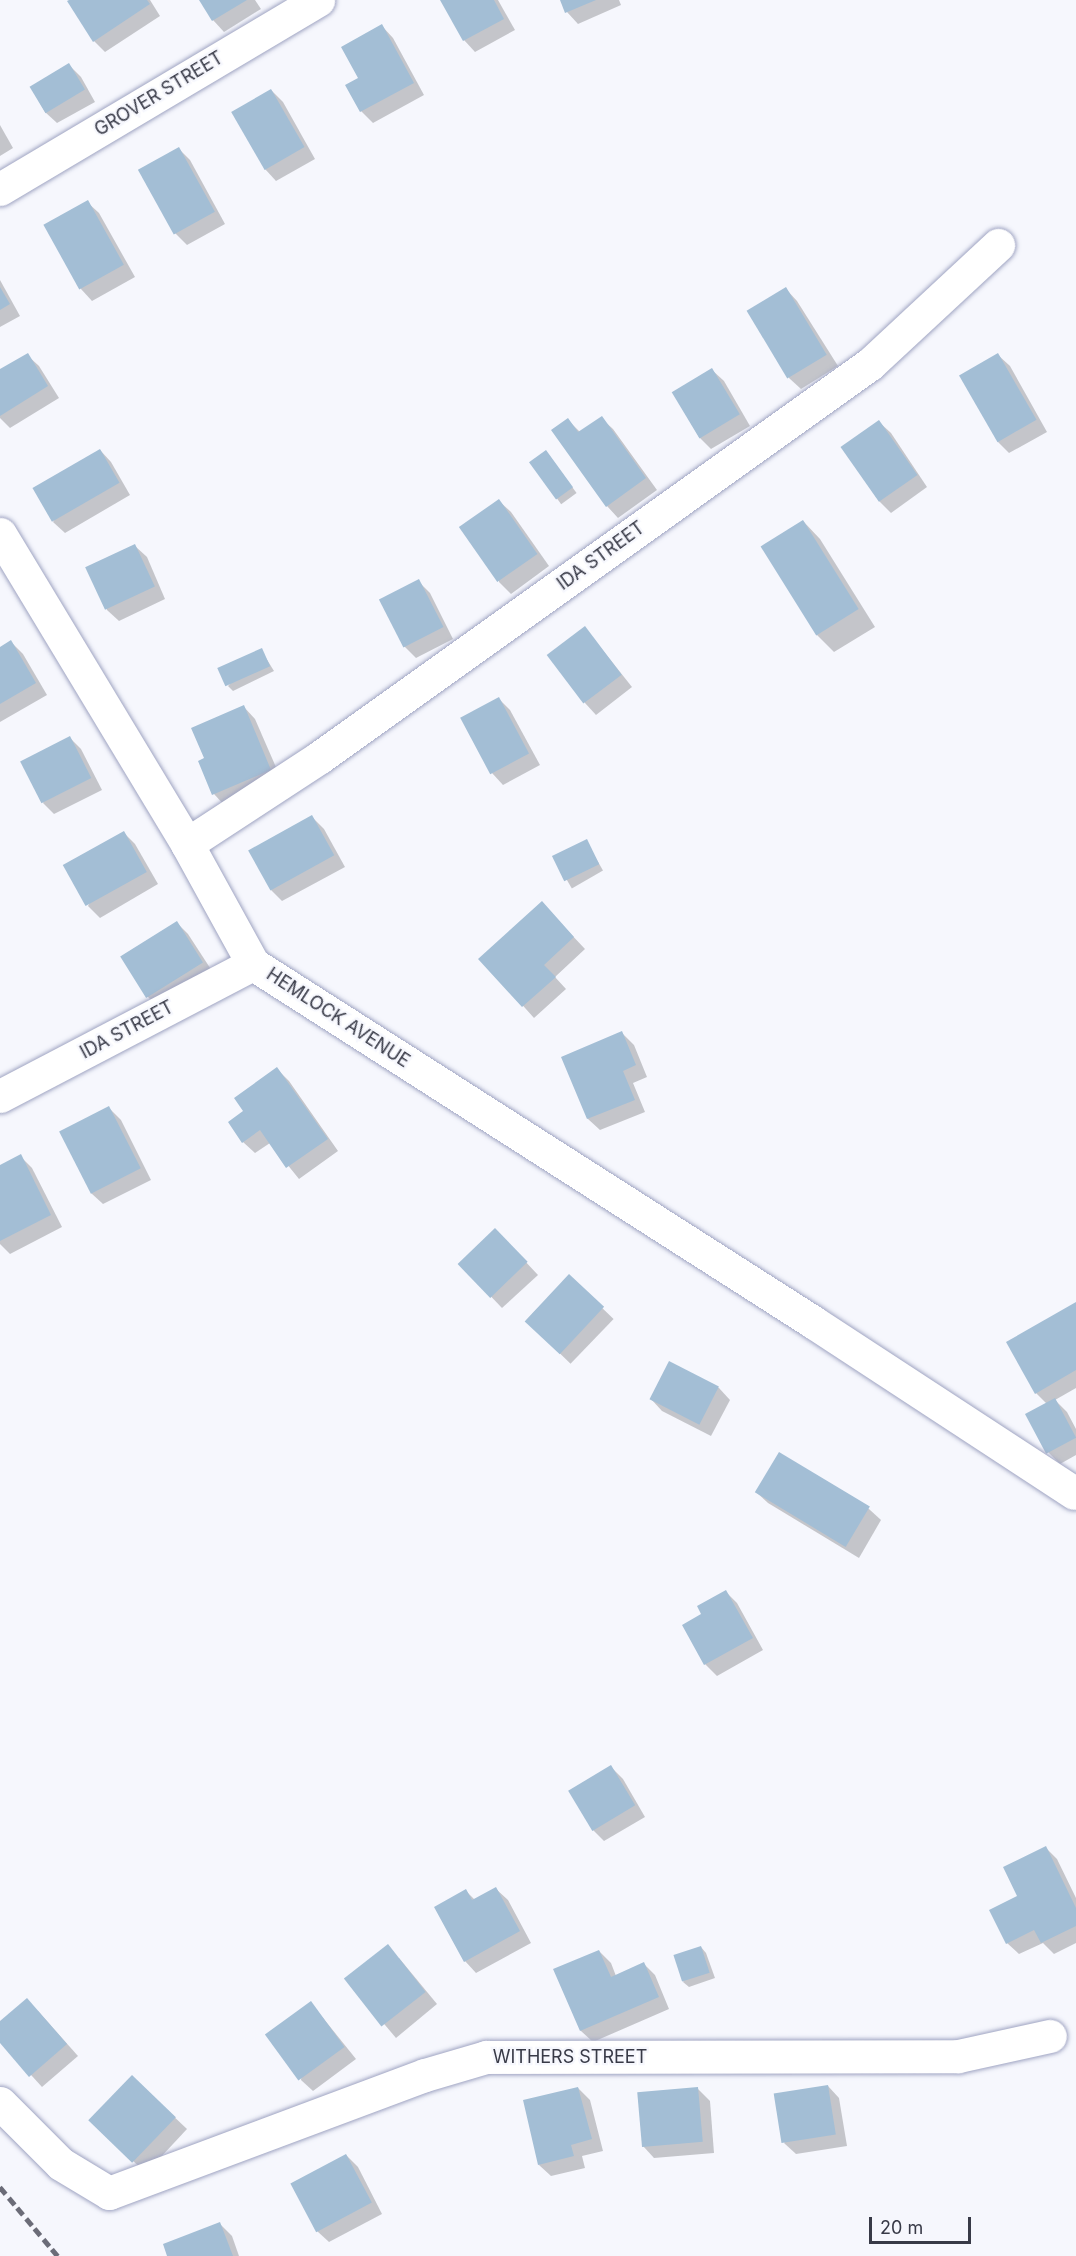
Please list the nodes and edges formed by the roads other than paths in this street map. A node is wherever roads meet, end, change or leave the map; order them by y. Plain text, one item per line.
1 (304, 3) edge
2 (0, 189) edge
3 (998, 245) dead end
4 (0, 534) edge
5 (187, 844) junction
6 (253, 964) junction
7 (0, 1096) edge
8 (1074, 1493) dead end
9 (1050, 2037) dead end
10 (0, 2103) edge

1 - 2 street, GROVER STREET
3 - 5 street, IDA STREET
4 - 5 street, HEMLOCK AVENUE
5 - 6 street, HEMLOCK AVENUE
6 - 7 street, IDA STREET
6 - 8 street, HEMLOCK AVENUE
9 - 10 street, WITHERS STREET

